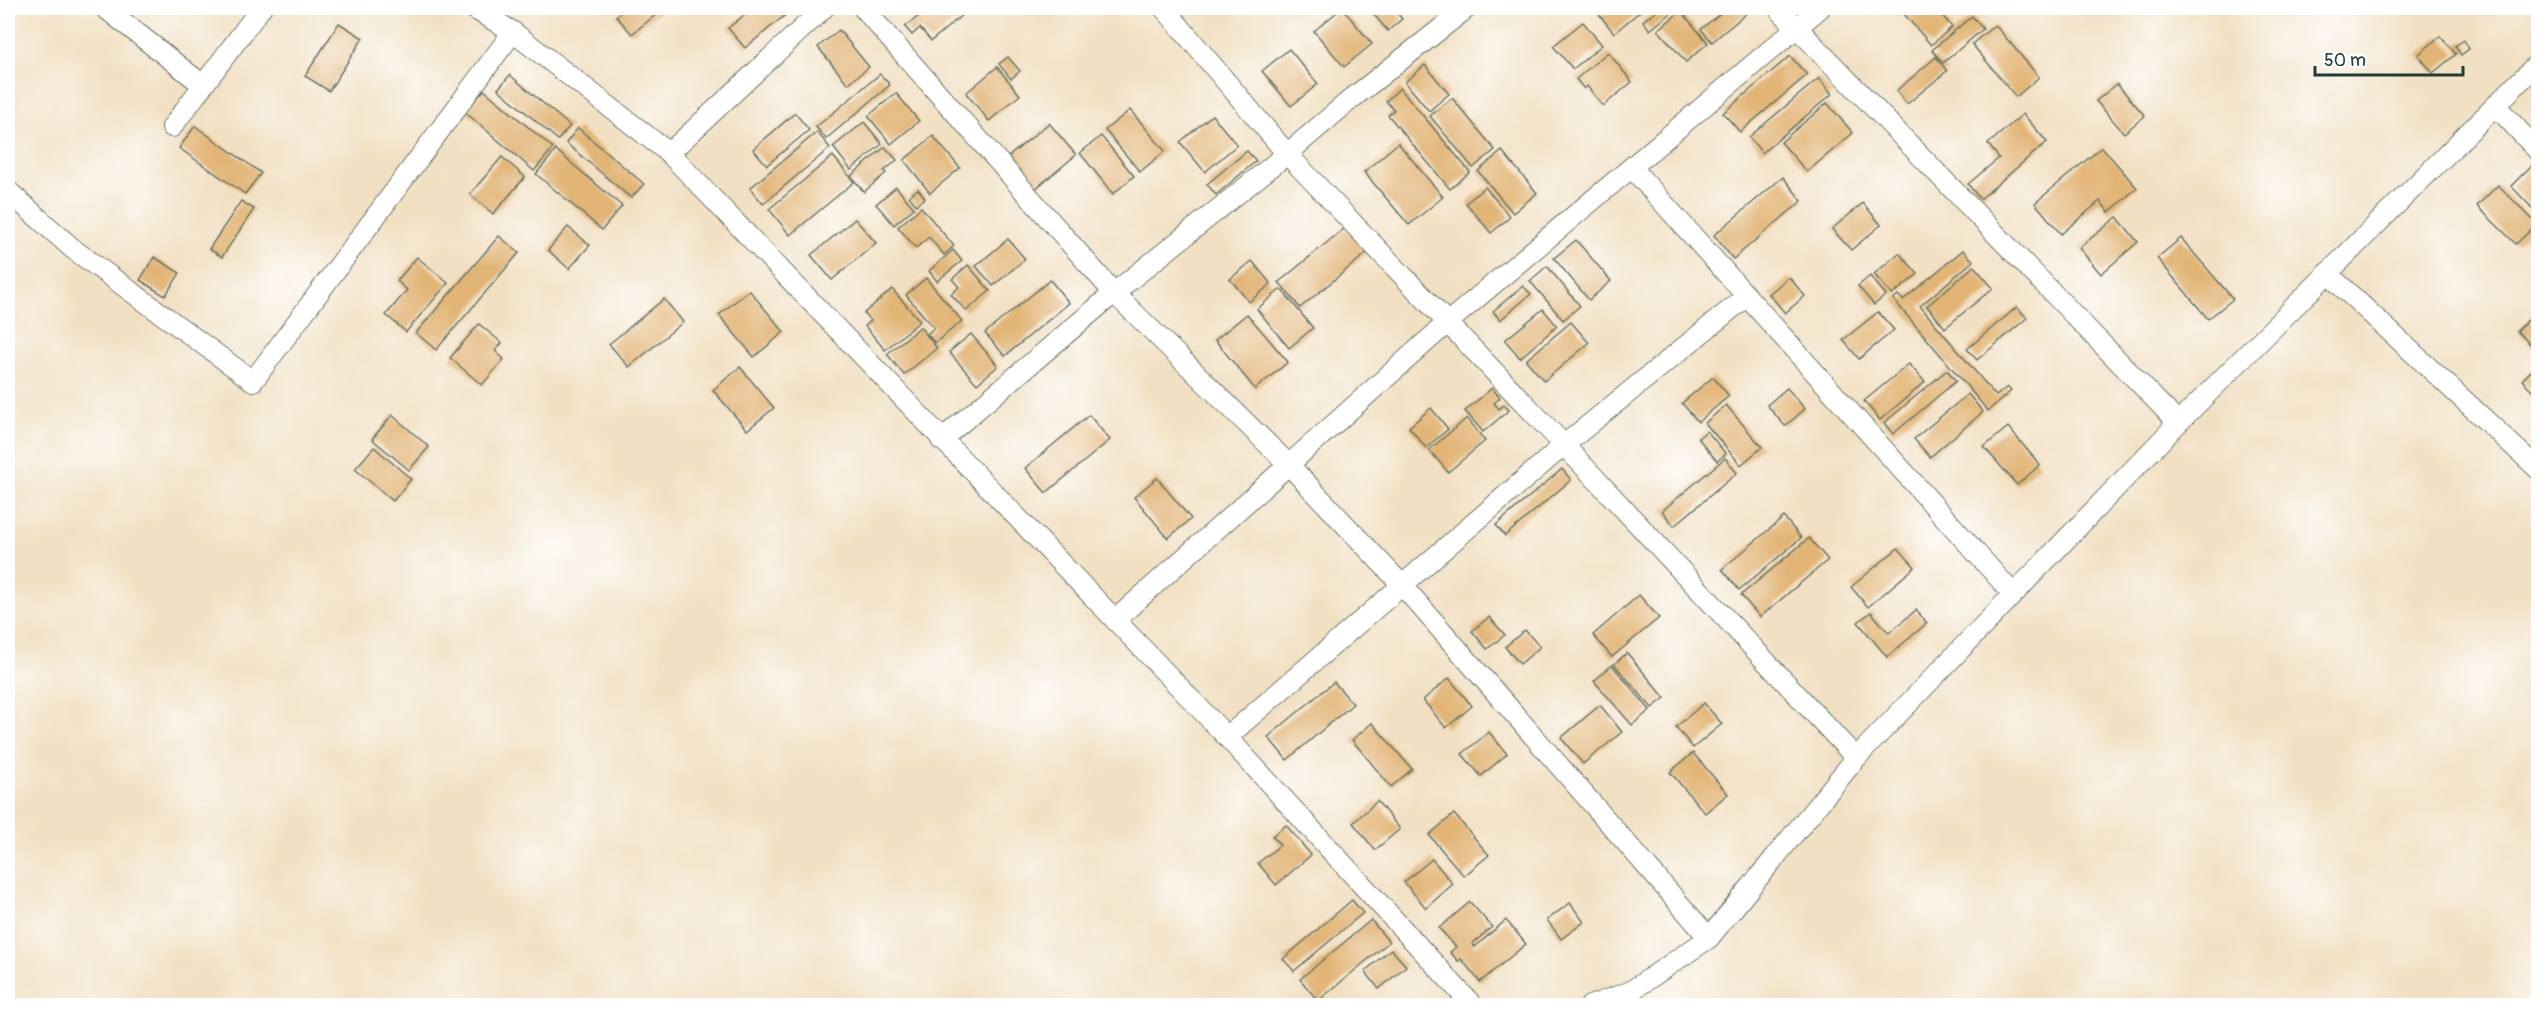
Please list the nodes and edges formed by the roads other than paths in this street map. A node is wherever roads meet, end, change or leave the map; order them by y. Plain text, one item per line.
1 (105, 8) edge
2 (261, 8) edge
3 (473, 8) edge
4 (824, 8) edge
5 (863, 8) edge
6 (1164, 8) edge
7 (1467, 8) edge
8 (1778, 8) edge
9 (1820, 8) edge
10 (1798, 28) junction
11 (513, 32) junction
12 (2538, 63) edge
13 (203, 85) junction
14 (2496, 106) junction
15 (172, 127) dead end
16 (2538, 152) edge
17 (669, 153) junction
18 (1287, 154) junction
19 (1632, 168) junction
20 (8, 191) edge
21 (2327, 273) junction
22 (1114, 293) junction
23 (1747, 296) junction
24 (1446, 324) junction
25 (2178, 423) junction
26 (941, 440) junction
27 (1564, 445) junction
28 (1289, 465) junction
29 (2538, 469) edge
30 (1402, 585) junction
31 (2013, 594) junction
32 (1115, 620) junction
33 (1227, 737) junction
34 (1856, 758) junction
35 (1709, 938) junction
36 (1625, 998) edge
37 (1473, 1005) edge
38 (1590, 1005) edge

1 - 13 street
2 - 13 street
3 - 11 street
4 - 17 street
5 - 22 street
6 - 18 street
7 - 18 street
8 - 10 street
9 - 10 street
10 - 19 street
10 - 25 street
11 - 17 street
11 - 20 street
12 - 14 street
13 - 15 street
14 - 16 street
14 - 21 street
17 - 26 street
18 - 22 street
18 - 24 street
19 - 23 street
19 - 24 street
21 - 25 street
21 - 29 street
22 - 26 street
22 - 28 street
23 - 27 street
23 - 31 street
24 - 27 street
24 - 28 street
25 - 31 street
26 - 32 street
27 - 30 street
27 - 34 street
28 - 30 street
28 - 32 street
30 - 33 street
30 - 35 street
31 - 34 street
32 - 33 street
33 - 37 street
34 - 35 street
35 - 36 street
36 - 38 street

